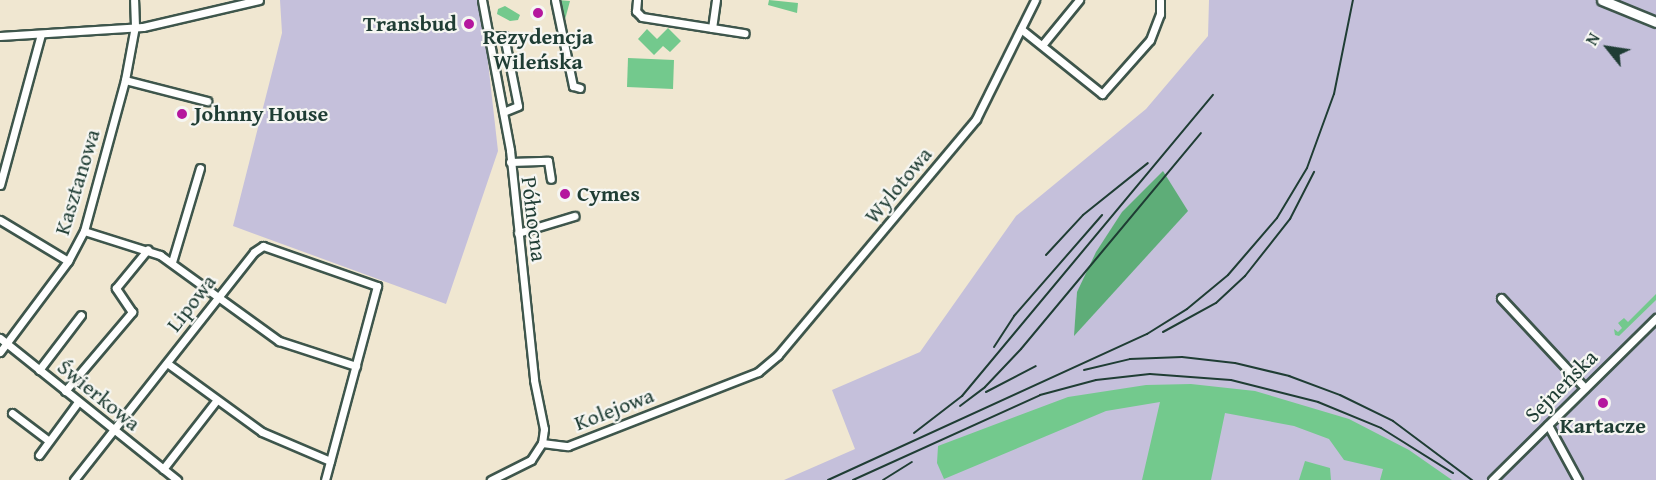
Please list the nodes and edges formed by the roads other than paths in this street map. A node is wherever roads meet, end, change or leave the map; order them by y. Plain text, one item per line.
1 (134, 0) edge
2 (259, 0) edge
3 (482, 0) edge
4 (555, 0) edge
5 (637, 0) edge
6 (716, 0) edge
7 (1035, 0) edge
8 (1079, 0) edge
9 (1160, 0) edge
10 (1602, 0) edge
11 (1656, 22) edge
12 (135, 26) junction
13 (712, 28) junction
14 (1021, 29) junction
15 (745, 33) dead end
16 (41, 34) junction
17 (0, 36) edge
18 (488, 36) junction
19 (1043, 44) junction
20 (125, 80) junction
21 (580, 88) dead end
22 (207, 101) dead end
23 (503, 112) junction
24 (510, 162) junction
25 (200, 168) dead end
26 (551, 179) dead end
27 (0, 184) edge
28 (574, 216) dead end
29 (0, 220) edge
30 (84, 231) junction
31 (518, 233) junction
32 (148, 249) junction
33 (68, 261) junction
34 (172, 262) junction
35 (219, 297) junction
36 (1501, 298) dead end
37 (81, 315) dead end
38 (1656, 318) edge
39 (0, 338) edge
40 (7, 344) junction
41 (0, 352) edge
42 (167, 363) junction
43 (356, 366) junction
44 (39, 370) junction
45 (758, 372) joint
46 (1585, 388) junction
47 (65, 391) junction
48 (216, 401) junction
49 (78, 402) junction
50 (12, 413) dead end
51 (1548, 425) junction
52 (114, 431) junction
53 (49, 441) junction
54 (542, 443) junction
55 (39, 455) dead end
56 (330, 460) junction
57 (163, 469) junction
58 (74, 480) edge
59 (177, 480) edge
60 (325, 480) edge
61 (491, 480) edge
62 (1492, 480) edge
63 (1578, 480) edge

1 - 12 street, Kasztanowa
2 - 12 street
3 - 18 street, Północna
4 - 21 street
5 - 13 street
6 - 13 street
7 - 14 street, Wylotowa
8 - 19 street
9 - 19 street
10 - 11 main road
12 - 16 street
12 - 20 street, Kasztanowa
13 - 15 street
14 - 19 street
14 - 45 street, Wylotowa
16 - 17 street
16 - 27 street
18 - 23 street, Północna
18 - 23 street
20 - 22 street
20 - 30 street, Kasztanowa
23 - 24 street, Północna
24 - 26 street
24 - 31 street, Północna
25 - 34 street
28 - 31 street
29 - 33 street
30 - 32 street
30 - 33 street, Kasztanowa
31 - 54 street, Północna
32 - 34 street
32 - 47 street
33 - 40 street, Kasztanowa
34 - 35 street
35 - 42 street, Lipowa
35 - 43 street
35 - 43 street, Lipowa
36 - 46 street
37 - 44 street
38 - 46 street, Sejneńska
39 - 40 street, Świerkowa
40 - 41 street, Kasztanowa
40 - 44 street, Świerkowa
42 - 48 street
42 - 52 street, Lipowa
43 - 56 street
44 - 47 street, Świerkowa
45 - 54 street, Kolejowa
46 - 51 street, Sejneńska
47 - 49 street, Świerkowa
48 - 56 street
48 - 57 street
49 - 52 street, Świerkowa
49 - 53 street
50 - 53 street
51 - 62 street, Sejneńska
51 - 63 street
52 - 57 street, Świerkowa
52 - 58 street, Lipowa
53 - 55 street
54 - 61 street
56 - 60 street
57 - 59 street, Świerkowa

